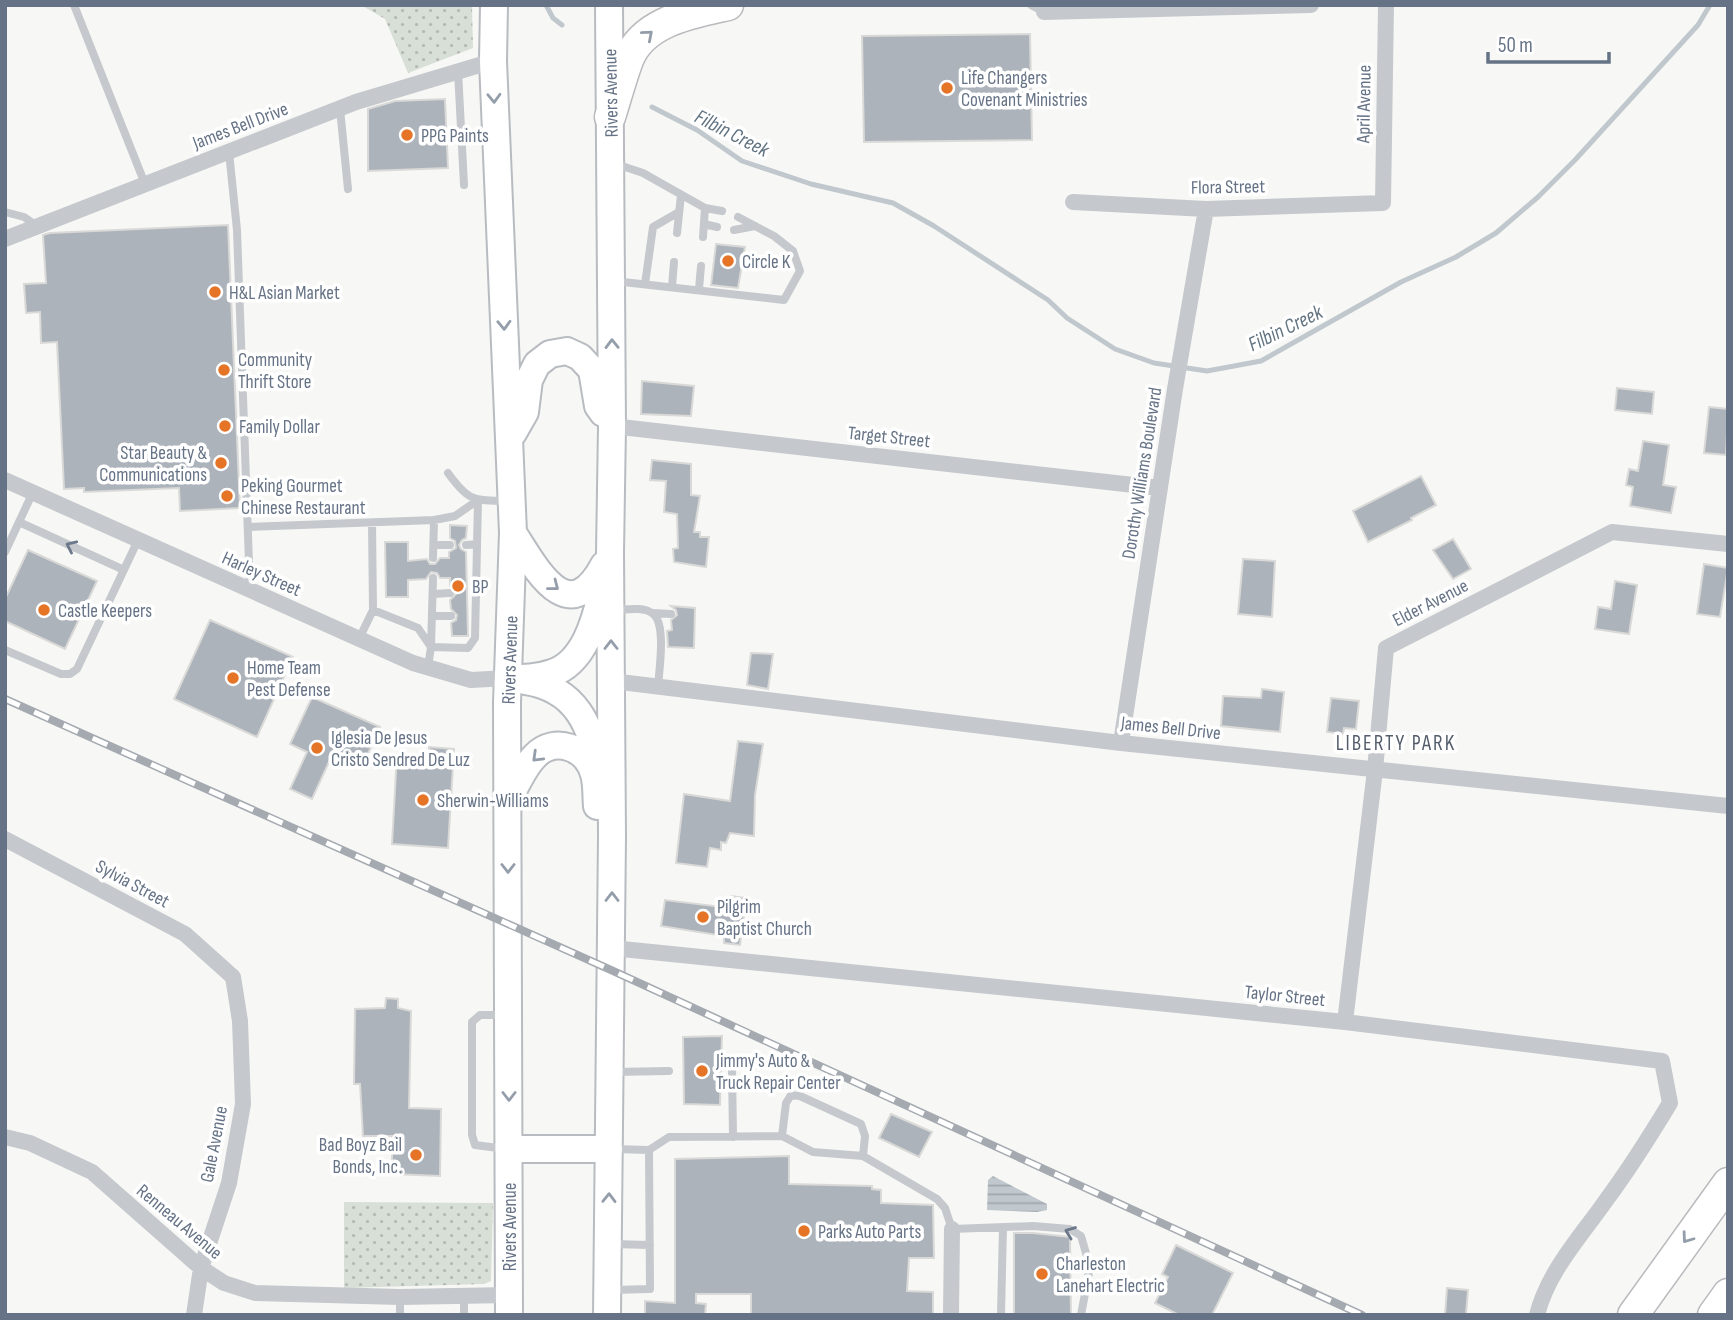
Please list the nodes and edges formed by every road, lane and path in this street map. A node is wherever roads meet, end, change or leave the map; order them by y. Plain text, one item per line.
1 (74, 5) edge
2 (494, 5) edge
3 (608, 5) edge
4 (728, 5) edge
5 (1311, 5) edge
6 (1386, 5) edge
7 (1038, 9) edge
8 (493, 61) junction
9 (458, 71) junction
10 (341, 109) junction
11 (610, 117) junction
12 (229, 152) junction
13 (611, 162) junction
14 (145, 184) junction
15 (464, 185) dead end
16 (348, 189) dead end
17 (681, 195) junction
18 (5, 202) edge
19 (1073, 202) dead end
20 (1383, 203) joint
21 (705, 208) junction
22 (1206, 209) junction
23 (722, 211) dead end
24 (6, 212) edge
25 (680, 212) junction
26 (738, 216) dead end
27 (704, 224) junction
28 (37, 226) junction
29 (755, 226) junction
30 (717, 227) dead end
31 (734, 230) dead end
32 (677, 233) dead end
33 (703, 237) dead end
34 (5, 239) edge
35 (674, 262) dead end
36 (701, 266) dead end
37 (611, 281) junction
38 (645, 284) junction
39 (672, 287) junction
40 (699, 289) junction
41 (612, 426) junction
42 (509, 441) junction
43 (448, 473) dead end
44 (5, 480) edge
45 (1160, 488) junction
46 (33, 492) junction
47 (478, 500) junction
48 (511, 501) junction
49 (434, 520) junction
50 (19, 522) junction
51 (372, 523) junction
52 (248, 527) junction
53 (513, 533) junction
54 (138, 540) junction
55 (477, 544) junction
56 (1728, 544) edge
57 (434, 545) junction
58 (450, 545) dead end
59 (466, 545) dead end
60 (5, 552) edge
61 (610, 553) junction
62 (433, 558) dead end
63 (124, 570) junction
64 (466, 572) dead end
65 (476, 572) junction
66 (433, 578) dead end
67 (250, 591) junction
68 (450, 593) dead end
69 (433, 594) junction
70 (373, 610) junction
71 (611, 610) junction
72 (653, 613) junction
73 (671, 614) dead end
74 (451, 615) dead end
75 (432, 616) junction
76 (359, 639) junction
77 (431, 647) junction
78 (5, 650) edge
79 (428, 667) junction
80 (508, 678) junction
81 (611, 681) junction
82 (658, 687) junction
83 (1121, 743) junction
84 (1375, 770) junction
85 (612, 792) junction
86 (508, 800) junction
87 (1728, 807) edge
88 (612, 836) junction
89 (5, 839) edge
90 (612, 948) junction
91 (233, 977) joint
92 (509, 1015) junction
93 (1345, 1023) junction
94 (732, 1068) dead end
95 (669, 1070) dead end
96 (610, 1073) junction
97 (782, 1136) junction
98 (5, 1137) edge
99 (733, 1137) junction
100 (509, 1149) junction
101 (609, 1149) junction
102 (649, 1150) junction
103 (863, 1156) junction
104 (1728, 1183) edge
105 (1003, 1227) junction
106 (953, 1229) junction
107 (608, 1244) junction
108 (650, 1245) junction
109 (201, 1268) junction
110 (1728, 1294) edge
111 (464, 1296) junction
112 (400, 1297) junction
113 (608, 1302) edge
114 (509, 1305) edge
115 (1636, 1310) edge
116 (194, 1315) edge
117 (400, 1315) edge
118 (464, 1315) edge
119 (951, 1315) edge
120 (1001, 1315) edge
121 (1081, 1315) edge
122 (1538, 1315) edge
123 (1713, 1315) edge

1 - 14 lane
2 - 8 main road, Rivers Avenue
3 - 11 main road, Rivers Avenue
11 -> 4 highway
5 - 7 street
6 - 20 street, April Avenue
8 - 9 street, James Bell Drive
8 -> 42 main road, Rivers Avenue
9 - 10 street, James Bell Drive
9 - 15 lane
10 - 12 street, James Bell Drive
10 - 16 lane
11 - 13 main road, Rivers Avenue
12 - 14 street, James Bell Drive
12 - 52 lane
13 - 17 lane
13 - 37 main road, Rivers Avenue
14 - 28 street, James Bell Drive
17 - 21 lane
17 - 25 lane
18 - 24 lane
19 - 22 street, Flora Street
20 - 22 street, Flora Street
21 - 23 lane
21 - 27 lane
22 - 45 street, Dorothy Williams Boulevard
24 - 28 lane
25 - 32 lane
25 - 38 lane
26 - 29 lane
27 - 30 lane
27 - 33 lane
28 - 34 street, James Bell Drive
29 - 31 lane
29 - 40 lane
35 - 39 lane
36 - 40 lane
37 - 38 lane
41 -> 37 main road, Rivers Avenue
38 - 39 lane
39 - 40 lane
41 - 42 main road
41 - 45 street, Target Street
41 - 61 main road, Rivers Avenue
42 - 48 main road, Rivers Avenue
43 - 47 lane
44 - 46 street, Harley Street
45 - 83 street, Dorothy Williams Boulevard
46 - 50 lane
46 - 54 street, Harley Street
47 - 48 lane
47 - 49 lane
47 - 55 lane
48 - 53 main road, Rivers Avenue
49 - 51 lane
49 - 57 lane
50 - 60 lane
63 -> 50 lane
51 - 52 lane
51 - 70 lane
52 - 67 lane
53 -> 61 main road
53 - 80 main road, Rivers Avenue
54 - 63 lane
54 - 67 street, Harley Street
55 - 59 lane
55 - 65 lane
56 - 84 street, Elder Avenue
57 - 58 lane
57 - 62 lane
61 - 71 main road, Rivers Avenue
61 - 80 main road
63 - 78 lane
64 - 65 lane
65 - 77 lane
66 - 69 lane
67 - 76 street, Harley Street
68 - 69 lane
69 - 75 lane
70 - 76 lane
70 - 77 lane
71 - 72 lane
81 -> 71 main road, Rivers Avenue
72 - 73 lane
72 - 82 lane
74 - 75 lane
75 - 77 lane
76 - 79 street, Harley Street
77 - 79 lane
79 - 80 street, Harley Street
80 - 85 main road
80 - 86 main road, Rivers Avenue
81 - 82 street, James Bell Drive
81 - 85 main road, Rivers Avenue
82 - 83 street, James Bell Drive
83 - 84 street, James Bell Drive
84 - 87 street, James Bell Drive
84 - 93 street, Elder Avenue
85 - 88 main road, Rivers Avenue
88 -> 86 main road
86 -> 92 main road, Rivers Avenue
90 -> 88 main road, Rivers Avenue
89 - 91 street, Sylvia Street
90 - 93 street, Taylor Street
90 - 96 main road, Rivers Avenue
91 - 109 street, Gale Avenue
92 -> 100 main road, Rivers Avenue
92 - 100 lane
93 - 122 street, Taylor Street
94 - 99 lane
95 - 96 lane
96 - 101 main road, Rivers Avenue
97 - 99 lane
97 - 103 lane
97 - 103 lane
98 - 109 street, Renneau Avenue
99 - 102 lane
100 - 101 main road
100 - 114 main road, Rivers Avenue
101 - 102 lane
107 -> 101 main road, Rivers Avenue
102 - 108 lane
103 - 106 lane
104 -> 115 highway
105 - 106 lane
105 - 120 lane
121 -> 105 lane
106 - 119 street
107 - 108 lane
107 - 113 main road, Rivers Avenue
108 - 113 lane
109 - 112 street, Renneau Avenue
109 - 116 street, Gale Avenue
110 - 123 highway
111 - 112 street, Renneau Avenue
111 - 114 street, Renneau Avenue
111 - 118 lane
112 - 117 lane

